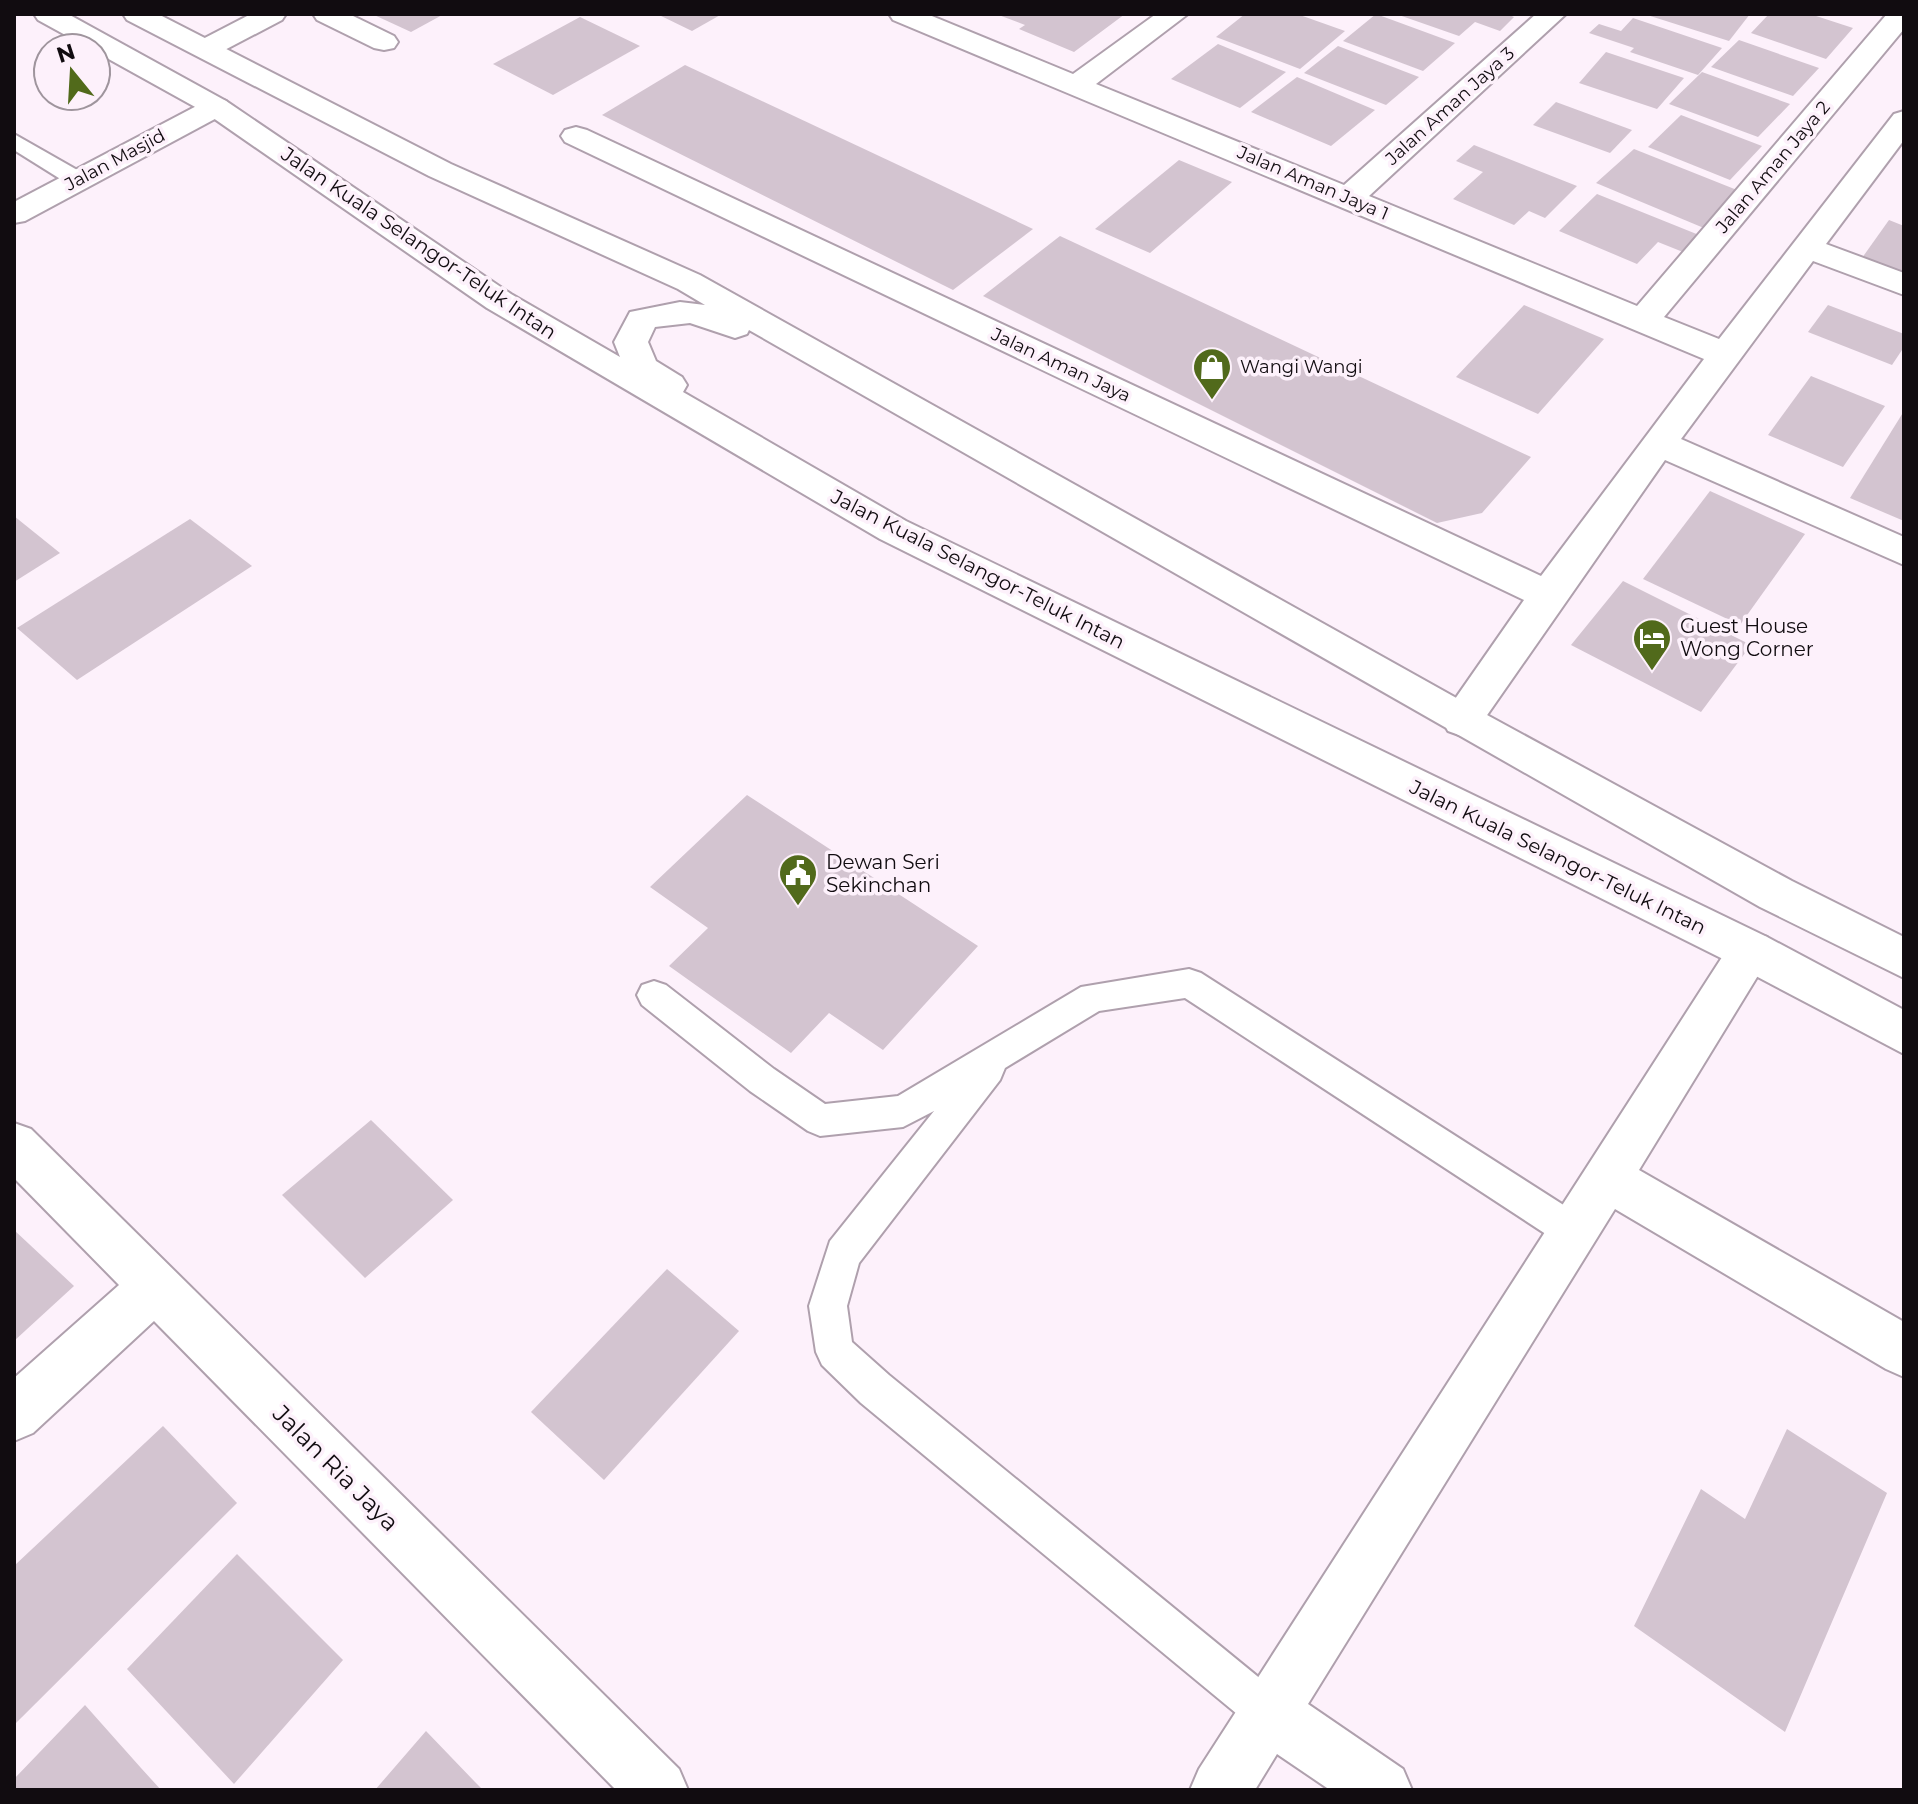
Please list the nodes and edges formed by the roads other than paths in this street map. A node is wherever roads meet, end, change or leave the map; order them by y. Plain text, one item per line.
1 (48, 14) edge
2 (137, 14) edge
3 (272, 14) edge
4 (327, 14) edge
5 (903, 14) edge
6 (1174, 14) edge
7 (1552, 14) edge
8 (1902, 14) edge
9 (384, 42) dead end
10 (207, 48) junction
11 (1076, 85) junction
12 (216, 107) junction
13 (1904, 120) edge
14 (576, 136) dead end
15 (14, 141) edge
16 (78, 180) junction
17 (1348, 198) junction
18 (14, 214) edge
19 (1807, 248) junction
20 (1904, 285) edge
21 (1643, 320) junction
22 (1724, 354) junction
23 (1659, 443) junction
24 (990, 453) junction
25 (893, 530) junction
26 (1904, 552) edge
27 (1546, 594) junction
28 (1462, 720) junction
29 (1751, 951) junction
30 (1904, 959) edge
31 (654, 995) dead end
32 (1904, 1033) edge
33 (1000, 1054) junction
34 (14, 1145) edge
35 (1608, 1178) junction
36 (1574, 1232) junction
37 (154, 1287) junction
38 (1904, 1351) edge
39 (14, 1414) edge
40 (1269, 1713) junction
41 (658, 1790) edge
42 (1220, 1790) edge
43 (1382, 1790) edge

1 - 12 main road, Jalan Kuala Selangor-Teluk Intan
2 - 10 main road
3 - 10 main road
4 - 9 main road
5 - 11 main road, Jalan Aman Jaya 1
6 - 11 main road
7 - 17 main road, Jalan Aman Jaya 3
8 - 21 main road, Jalan Aman Jaya 2
10 - 24 main road
11 - 17 main road, Jalan Aman Jaya 1
12 - 16 main road, Jalan Masjid
12 - 25 main road, Jalan Kuala Selangor-Teluk Intan
13 - 19 main road
14 - 27 main road, Jalan Aman Jaya
15 - 16 lane
16 - 18 main road, Jalan Masjid
17 - 21 main road, Jalan Aman Jaya 1
19 - 20 main road
19 - 22 main road
21 - 22 main road, Jalan Aman Jaya 1
22 - 23 main road
23 - 26 main road
23 - 27 main road
24 - 25 main road
24 - 28 main road
25 - 29 main road, Jalan Kuala Selangor-Teluk Intan
27 - 28 main road
28 - 30 main road
29 - 32 main road, Jalan Kuala Selangor-Teluk Intan
29 - 35 main road
31 - 33 lane
33 - 36 lane
33 - 40 lane
34 - 37 main road, Jalan Ria Jaya
35 - 36 main road
35 - 38 main road
36 - 40 main road
37 - 39 main road
37 - 41 main road, Jalan Ria Jaya
40 - 42 main road
40 - 43 main road

